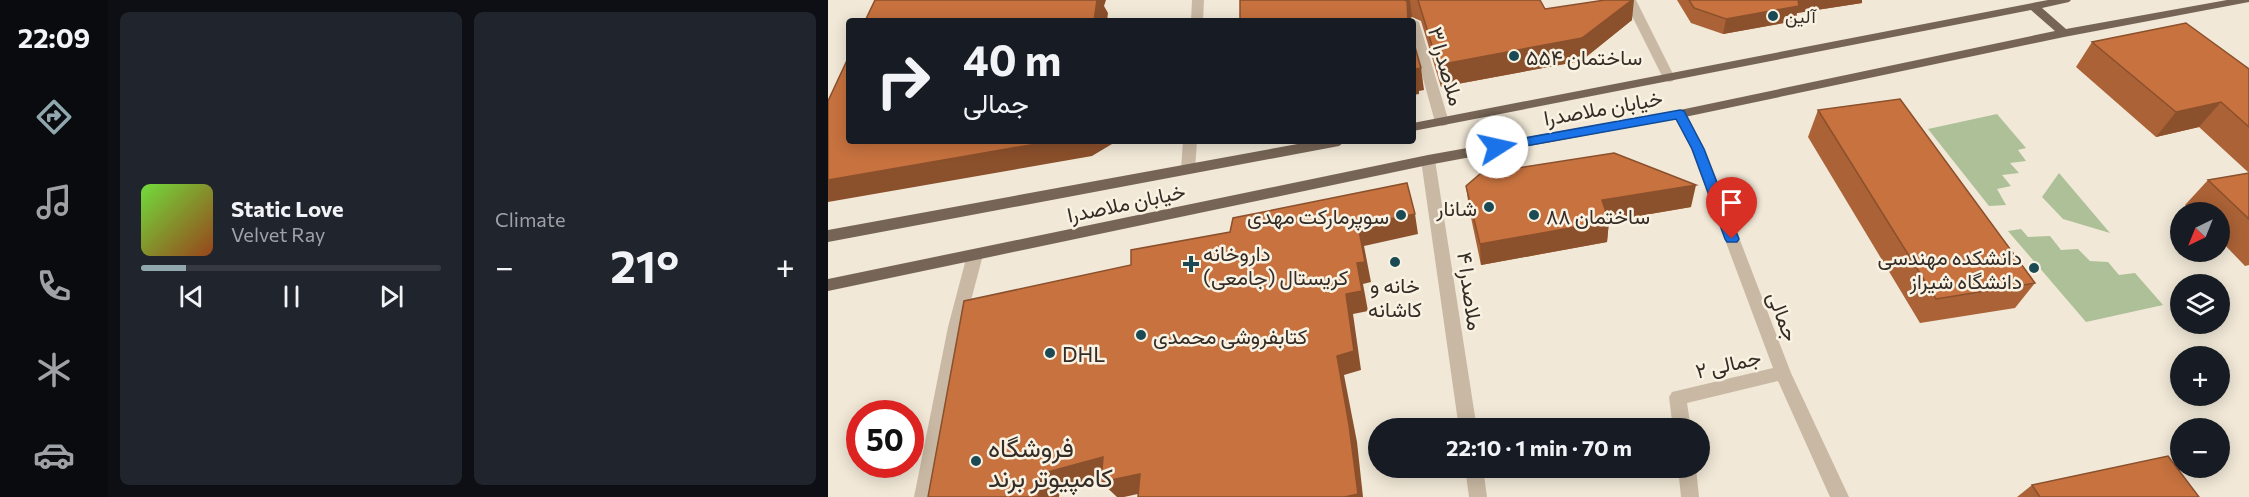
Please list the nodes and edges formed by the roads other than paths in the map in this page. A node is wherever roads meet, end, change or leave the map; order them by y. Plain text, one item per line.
1 (1198, 0) edge
2 (1630, 0) edge
3 (2065, 0) edge
4 (2245, 0) edge
5 (2033, 6) junction
6 (1197, 18) edge
7 (1416, 32) edge
8 (2064, 33) junction
9 (1669, 78) junction
10 (1680, 114) junction
11 (1442, 122) junction
12 (1416, 126) edge
13 (1190, 144) edge
14 (1323, 144) edge
15 (1428, 160) junction
16 (1188, 169) junction
17 (828, 236) edge
18 (975, 255) junction
19 (828, 285) edge
20 (1783, 373) junction
21 (1466, 418) edge
22 (1681, 418) edge
23 (1475, 478) edge
24 (1688, 478) edge
25 (923, 497) edge
26 (1478, 497) edge
27 (1690, 497) edge
28 (1840, 497) edge

1 - 6 street
2 - 9 street
3 - 5 main road, خیابان ملاصدرا
4 - 8 main road, خیابان ملاصدرا
5 - 8 main road
5 - 9 main road, خیابان ملاصدرا
7 - 11 street, ۳ ملاصدرا
8 - 10 main road, خیابان ملاصدرا
9 - 11 main road, خیابان ملاصدرا
10 - 15 main road, خیابان ملاصدرا
10 - 20 street, جمالی
11 - 12 main road, خیابان ملاصدرا
13 - 16 street
14 - 16 main road, خیابان ملاصدرا
15 - 18 main road, خیابان ملاصدرا
15 - 21 street, ۴ ملاصدرا
16 - 17 main road, خیابان ملاصدرا
18 - 19 main road, خیابان ملاصدرا
18 - 25 street
20 - 22 street, ۲ جمالی
20 - 28 street, جمالی
23 - 26 street
24 - 27 street

